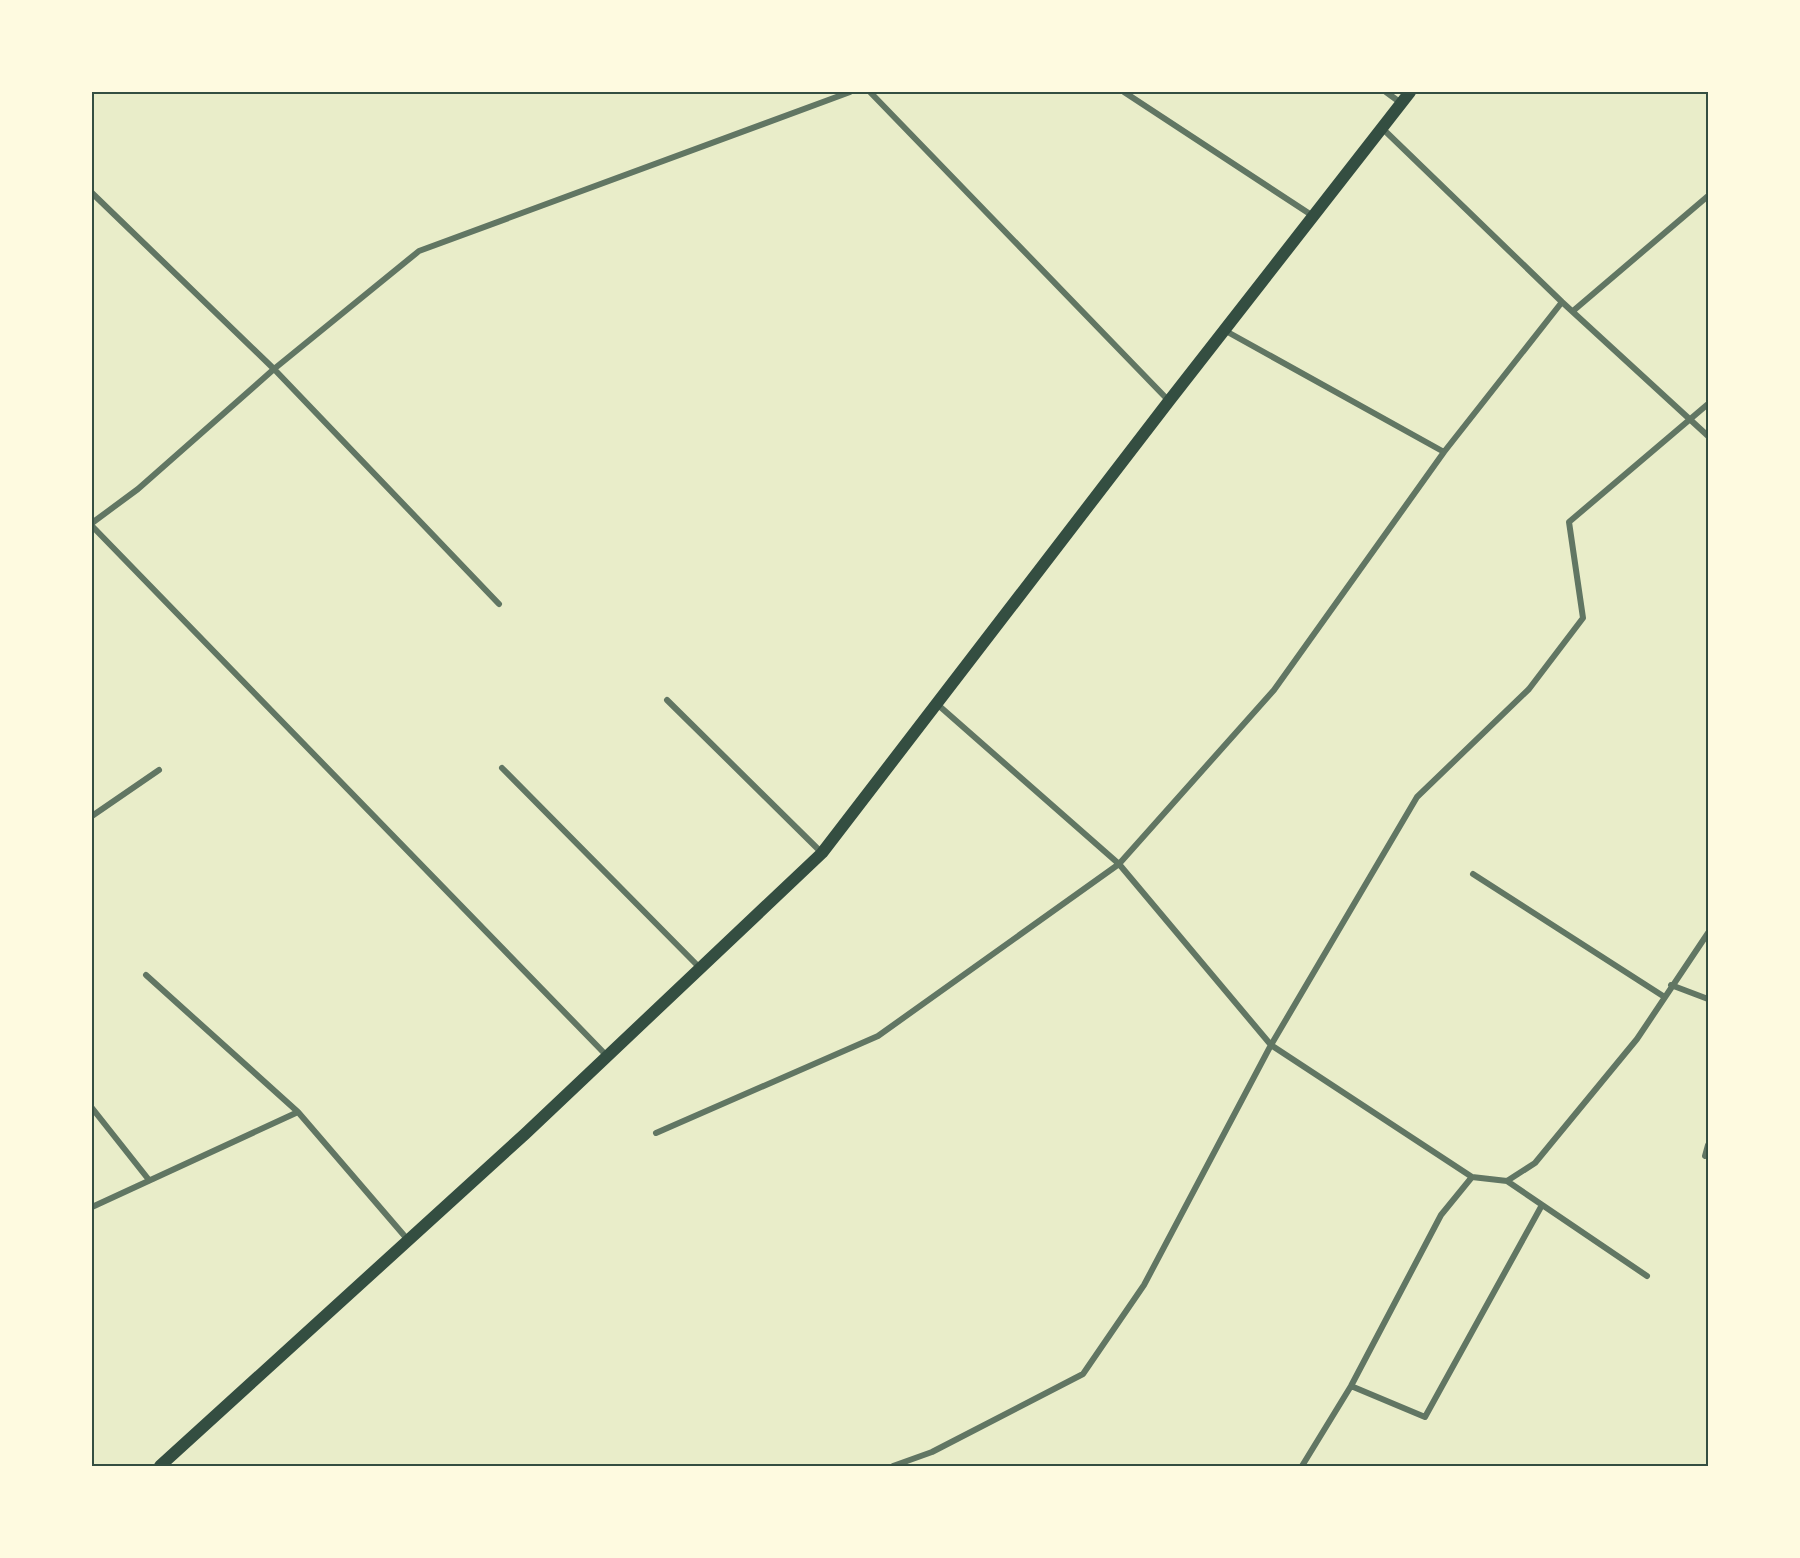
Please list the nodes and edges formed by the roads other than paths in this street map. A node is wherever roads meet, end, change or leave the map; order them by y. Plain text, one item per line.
1 (850, 92) edge
2 (870, 92) edge
3 (1124, 92) edge
4 (1386, 92) edge
5 (1410, 92) edge
6 (1402, 103) junction
7 (1382, 128) junction
8 (92, 193) edge
9 (1708, 196) edge
10 (1313, 216) junction
11 (1562, 302) junction
12 (1573, 311) junction
13 (1224, 330) junction
14 (274, 369) junction
15 (1169, 401) junction
16 (1708, 404) edge
17 (1690, 418) junction
18 (1708, 436) edge
19 (1444, 452) junction
20 (92, 524) edge
21 (499, 604) dead end
22 (667, 700) dead end
23 (937, 703) junction
24 (502, 768) dead end
25 (159, 770) dead end
26 (92, 816) edge
27 (822, 853) junction
28 (1119, 864) junction
29 (1473, 874) dead end
30 (1708, 933) edge
31 (700, 968) junction
32 (146, 975) dead end
33 (1671, 985) junction
34 (1663, 996) junction
35 (1708, 999) edge
36 (1271, 1045) junction
37 (607, 1056) junction
38 (92, 1108) edge
39 (298, 1112) junction
40 (656, 1133) dead end
41 (1708, 1145) edge
42 (1705, 1156) dead end
43 (1472, 1177) junction
44 (149, 1180) junction
45 (1507, 1181) junction
46 (1542, 1205) junction
47 (92, 1207) edge
48 (408, 1239) junction
49 (1647, 1276) dead end
50 (1351, 1386) junction
51 (160, 1467) edge
52 (893, 1467) edge
53 (1302, 1467) edge

1 - 14 street
2 - 15 street
3 - 10 street
4 - 6 street
5 - 6 main road
6 - 7 main road
7 - 10 main road
7 - 11 street
8 - 14 street
9 - 12 street
10 - 13 main road
11 - 12 street
11 - 19 street
12 - 17 street
13 - 15 main road
13 - 19 street
14 - 20 street
14 - 21 street
15 - 23 main road
16 - 17 street
17 - 18 street
17 - 36 street
19 - 28 street
20 - 37 street
22 - 27 street
23 - 27 main road
23 - 28 street
24 - 31 street
25 - 26 street
27 - 31 main road
28 - 36 street
28 - 40 street
29 - 34 street
30 - 33 street
31 - 37 main road
32 - 39 street
33 - 34 street
33 - 35 street
34 - 45 street
36 - 43 street
36 - 52 street
37 - 48 main road
38 - 44 street
39 - 44 street
39 - 48 street
41 - 42 street
43 - 45 street
43 - 50 street
44 - 47 street
45 - 46 street
46 - 49 street
46 - 50 street
48 - 51 main road
50 - 53 street

